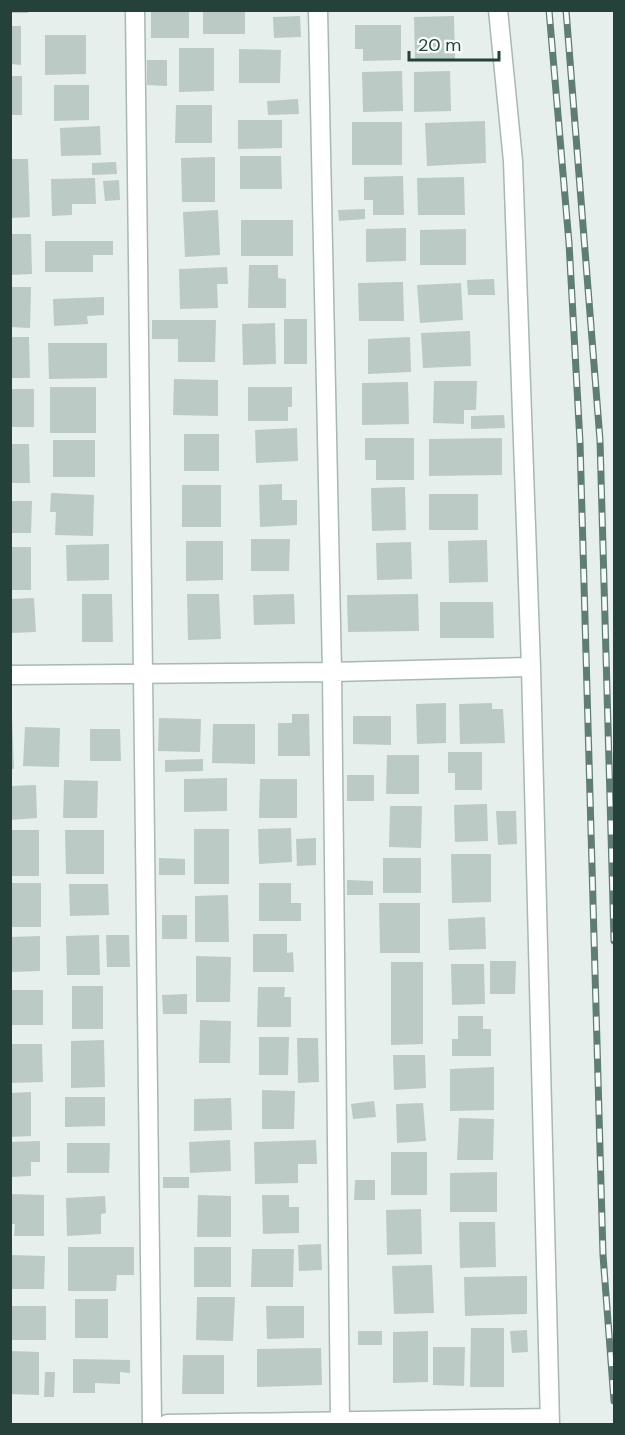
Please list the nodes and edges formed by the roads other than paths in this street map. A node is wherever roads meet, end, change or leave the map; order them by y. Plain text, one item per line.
1 (135, 10) edge
2 (318, 10) edge
3 (498, 10) edge
4 (531, 667) junction
5 (332, 672) junction
6 (143, 673) junction
7 (10, 675) edge
8 (549, 1421) edge
9 (340, 1422) junction
10 (152, 1425) edge
11 (167, 1425) edge

1 - 6 street
2 - 5 street
3 - 4 street
4 - 5 street
4 - 8 street
5 - 6 street
5 - 9 street
6 - 7 street
6 - 10 street
8 - 9 street
9 - 11 street

